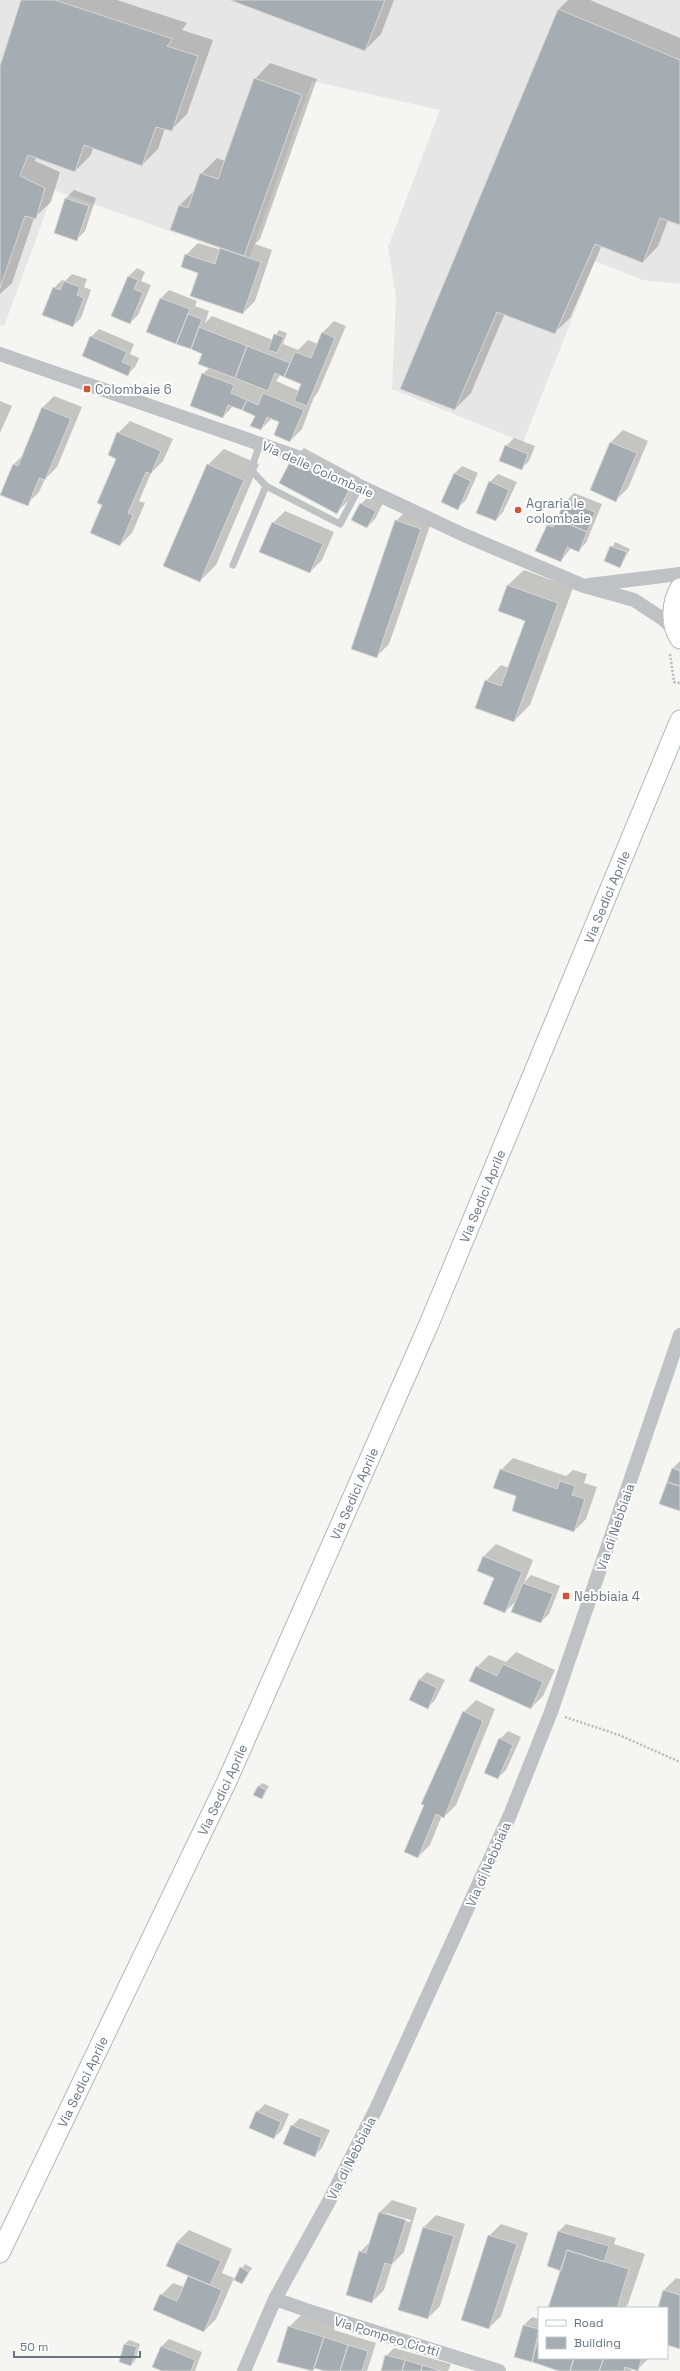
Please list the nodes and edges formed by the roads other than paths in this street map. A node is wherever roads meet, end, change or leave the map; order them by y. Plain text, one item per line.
1 (0, 354) edge
2 (260, 443) junction
3 (266, 486) junction
4 (359, 488) junction
5 (233, 566) dead end
6 (680, 574) edge
7 (584, 586) junction
8 (680, 588) edge
9 (674, 640) edge
10 (680, 719) edge
11 (680, 1335) edge
12 (0, 2253) edge
13 (275, 2299) junction
14 (244, 2371) edge
15 (499, 2371) edge

1 - 2 street, Via delle Colombaie
2 - 3 lane
2 - 4 street, Via delle Colombaie
3 - 4 lane
3 - 5 lane
4 - 7 street, Via delle Colombaie
6 - 7 street
7 - 9 street, Via delle Colombaie
8 - 9 main road
10 - 12 main road, Via Sedici Aprile
11 - 13 street, Via di Nebbiaia
13 - 14 street, Via di Nebbiaia
13 - 15 street, Via Pompeo Ciotti

